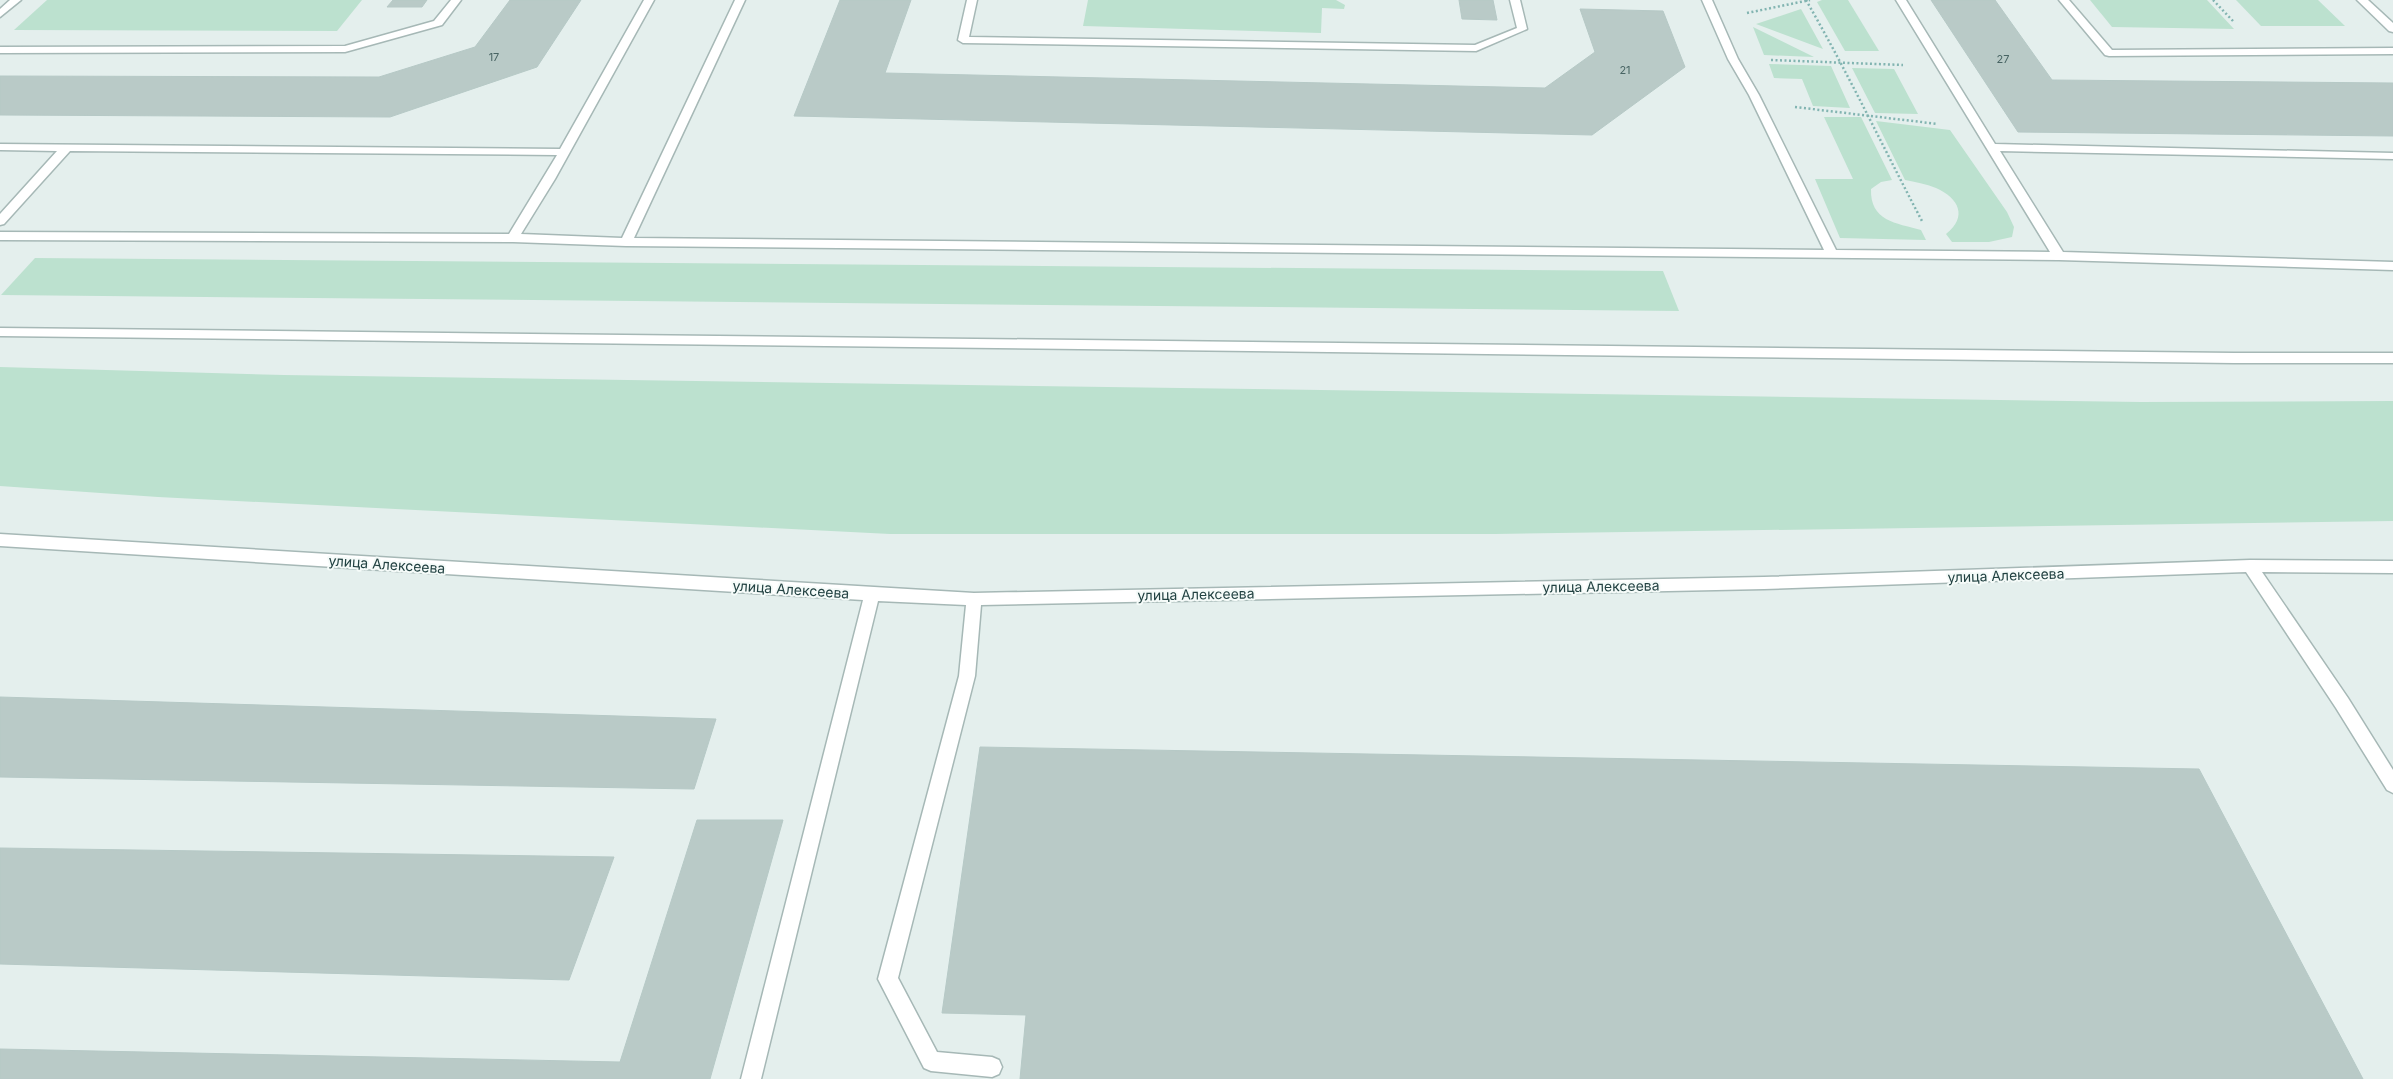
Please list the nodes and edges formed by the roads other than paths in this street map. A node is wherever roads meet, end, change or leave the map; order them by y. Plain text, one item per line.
1 (16, 0) edge
2 (456, 0) edge
3 (649, 0) edge
4 (740, 0) edge
5 (972, 0) edge
6 (1515, 0) edge
7 (1707, 0) edge
8 (1901, 0) edge
9 (2064, 0) edge
10 (2362, 0) edge
11 (0, 14) edge
12 (2393, 29) edge
13 (0, 50) edge
14 (2393, 51) edge
15 (0, 146) edge
16 (67, 147) junction
17 (1992, 147) junction
18 (563, 152) junction
19 (2393, 156) edge
20 (0, 221) edge
21 (0, 236) edge
22 (513, 238) junction
23 (626, 242) junction
24 (1832, 254) junction
25 (2059, 256) junction
26 (2393, 266) edge
27 (0, 332) edge
28 (2393, 358) edge
29 (0, 540) edge
30 (2250, 566) junction
31 (2393, 567) edge
32 (872, 594) junction
33 (974, 599) junction
34 (2393, 785) edge
35 (992, 1067) dead end
36 (751, 1079) edge

1 - 11 street
2 - 13 street
3 - 18 street
4 - 23 street
5 - 6 street
7 - 24 street
8 - 17 street
9 - 14 street
10 - 12 street
15 - 16 street
16 - 18 street
16 - 20 street
17 - 19 street
17 - 25 street
18 - 22 street
21 - 22 street
22 - 23 street
23 - 24 street
24 - 25 street
25 - 26 street
27 - 28 street
29 - 32 street, улица Алексеева
30 - 31 street, улица Алексеева
30 - 33 street, улица Алексеева
30 - 34 street
32 - 33 street, улица Алексеева
32 - 36 street
33 - 35 street

